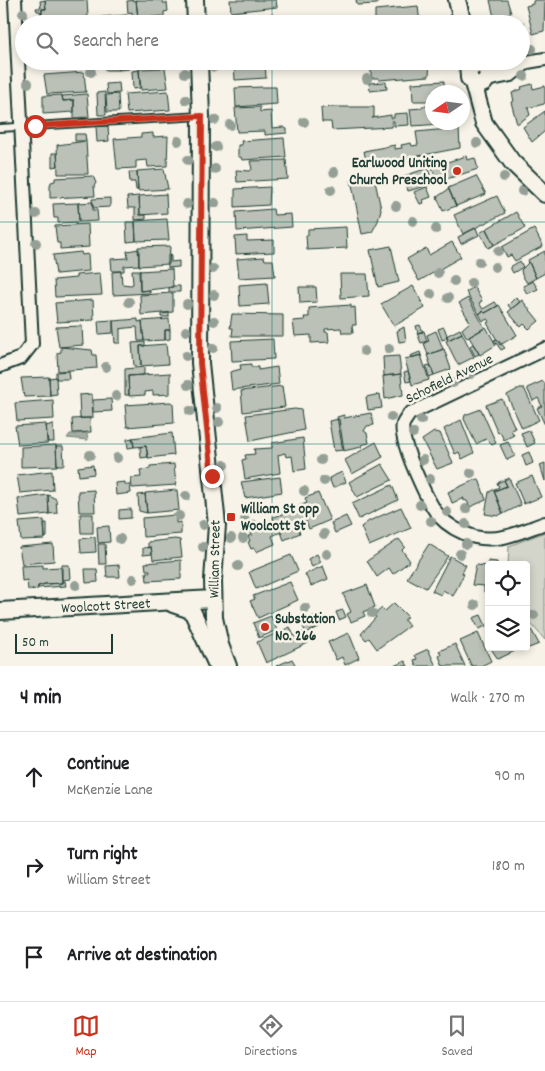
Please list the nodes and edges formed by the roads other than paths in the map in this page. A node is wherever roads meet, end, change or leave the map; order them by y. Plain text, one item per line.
1 (15, 0) edge
2 (195, 0) edge
3 (457, 0) edge
4 (16, 15) edge
5 (196, 15) edge
6 (461, 15) edge
7 (545, 59) edge
8 (530, 62) edge
9 (19, 70) edge
10 (199, 70) edge
11 (479, 71) edge
12 (202, 116) junction
13 (22, 126) junction
14 (0, 128) edge
15 (545, 194) edge
16 (545, 350) edge
17 (6, 363) edge
18 (545, 523) edge
19 (213, 599) junction
20 (163, 601) junction
21 (0, 611) edge
22 (218, 666) edge
23 (228, 666) edge

1 - 4 street
2 - 5 main road
3 - 6 main road
7 - 8 street
9 - 13 street
10 - 12 main road, William Street
11 - 15 main road
12 - 13 lane
12 - 19 main road, William Street
13 - 14 lane
13 - 17 street
16 - 18 street, Schofield Avenue
19 - 20 main road, Woolcott Street
19 - 23 main road, William Street
20 - 21 main road, Woolcott Street
20 - 22 main road

